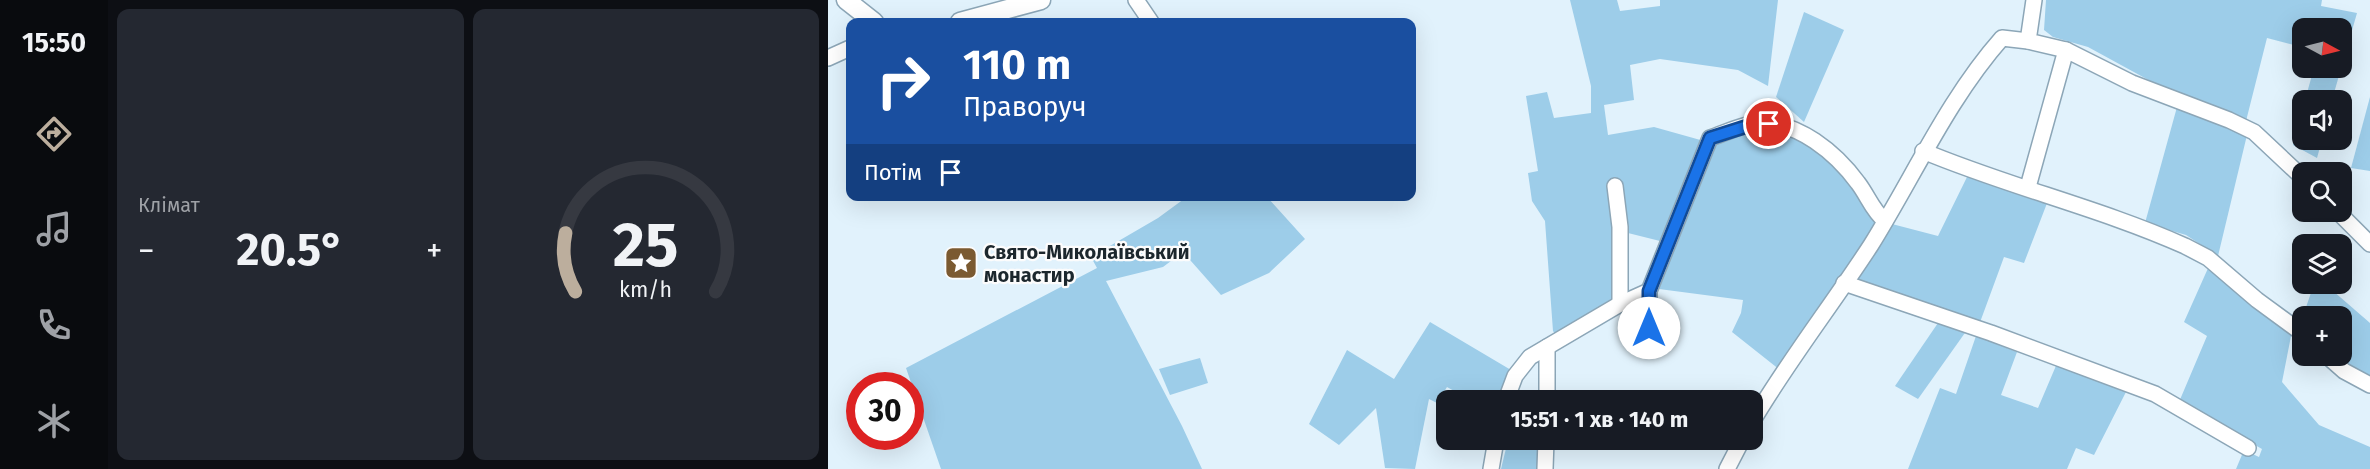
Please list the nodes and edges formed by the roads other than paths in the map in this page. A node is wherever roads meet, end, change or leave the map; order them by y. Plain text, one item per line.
1 (846, 0) edge
2 (1041, 0) edge
3 (1136, 0) edge
4 (2034, 0) edge
5 (869, 18) edge
6 (975, 18) edge
7 (1148, 18) edge
8 (2028, 41) junction
9 (846, 50) edge
10 (2066, 50) junction
11 (828, 58) edge
12 (1923, 151) junction
13 (2292, 168) edge
14 (1615, 186) dead end
15 (2028, 187) junction
16 (1885, 220) junction
17 (2351, 222) edge
18 (2364, 232) edge
19 (2370, 244) edge
20 (1844, 283) junction
21 (1649, 291) junction
22 (1620, 304) junction
23 (2292, 326) edge
24 (1649, 346) dead end
25 (1547, 347) junction
26 (2339, 366) edge
27 (2370, 385) edge
28 (1510, 390) edge
29 (1547, 390) edge
30 (1763, 405) edge
31 (2248, 448) dead end
32 (1494, 450) edge
33 (1546, 450) edge
34 (1737, 450) edge
35 (1491, 469) edge
36 (1545, 469) edge
37 (1727, 469) edge

1 - 5 street
2 - 6 street
3 - 7 street
4 - 8 street
8 - 10 street
8 - 12 street
9 - 11 street
10 - 13 street
10 - 15 street
12 - 15 street
12 - 16 street
14 - 22 street
15 - 23 street
16 - 20 street
16 - 21 street
17 - 18 street
18 - 19 street
20 - 30 street
20 - 31 street
21 - 22 street
21 - 24 street
22 - 25 street
25 - 28 street
25 - 29 street
26 - 27 street
32 - 35 street
33 - 36 street
34 - 37 street

